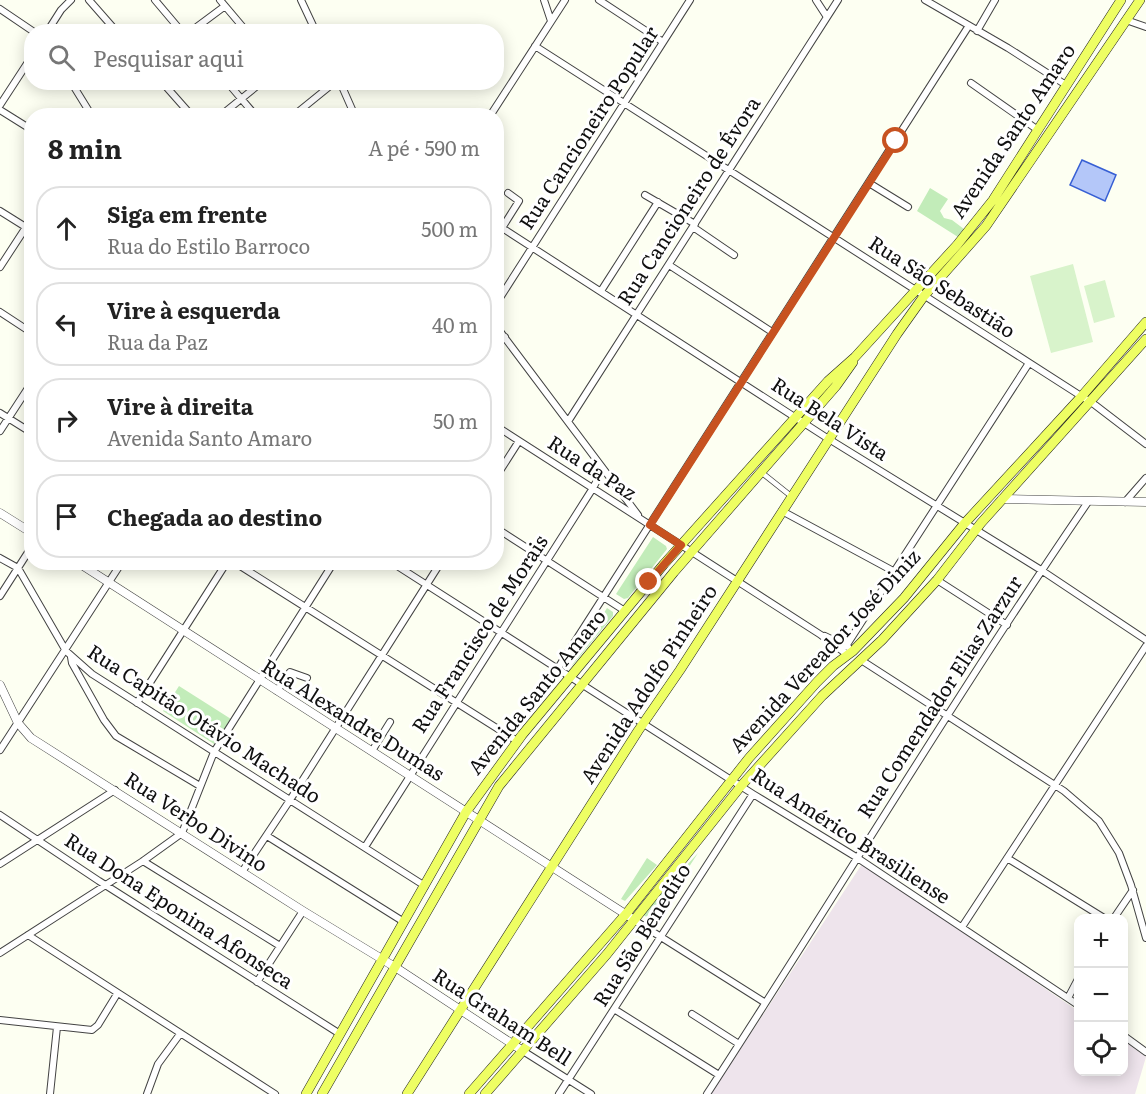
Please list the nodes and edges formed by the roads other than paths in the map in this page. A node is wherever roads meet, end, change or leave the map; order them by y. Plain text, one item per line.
1 (71, 0) edge
2 (89, 0) edge
3 (155, 0) edge
4 (220, 0) edge
5 (301, 0) edge
6 (544, 0) edge
7 (565, 0) edge
8 (599, 0) edge
9 (690, 0) edge
10 (816, 0) edge
11 (838, 0) edge
12 (925, 0) edge
13 (995, 0) edge
14 (1121, 0) edge
15 (1140, 0) edge
16 (225, 6) junction
17 (0, 9) edge
18 (827, 16) junction
19 (1126, 20) junction
20 (551, 21) junction
21 (52, 24) edge
22 (110, 24) edge
23 (175, 24) edge
24 (201, 24) edge
25 (240, 24) edge
26 (312, 24) edge
27 (24, 25) edge
28 (968, 27) junction
29 (1146, 27) edge
30 (977, 31) junction
31 (663, 42) junction
32 (535, 46) junction
33 (24, 68) edge
34 (971, 84) dead end
35 (1066, 85) junction
36 (76, 90) edge
37 (169, 90) edge
38 (234, 90) edge
39 (252, 90) edge
40 (325, 90) edge
41 (344, 90) edge
42 (241, 99) junction
43 (624, 103) junction
44 (0, 105) edge
45 (87, 108) edge
46 (185, 108) edge
47 (230, 108) edge
48 (249, 108) edge
49 (303, 108) edge
50 (351, 108) edge
51 (495, 108) edge
52 (0, 110) edge
53 (24, 125) edge
54 (1038, 129) junction
55 (728, 171) junction
56 (869, 183) junction
57 (508, 193) dead end
58 (645, 195) dead end
59 (658, 202) junction
60 (908, 207) dead end
61 (0, 211) edge
62 (504, 220) edge
63 (24, 226) edge
64 (694, 226) junction
65 (504, 229) edge
66 (24, 236) edge
67 (834, 237) junction
68 (532, 248) junction
69 (734, 255) dead end
70 (669, 264) junction
71 (0, 267) edge
72 (915, 290) junction
73 (601, 291) junction
74 (504, 292) edge
75 (924, 296) junction
76 (0, 312) edge
77 (637, 315) junction
78 (1146, 322) edge
79 (24, 328) edge
80 (772, 332) junction
81 (505, 337) edge
82 (1146, 339) edge
83 (1029, 363) junction
84 (741, 381) junction
85 (24, 394) edge
86 (1081, 397) junction
87 (1090, 402) junction
88 (0, 413) edge
89 (8, 418) junction
90 (568, 420) junction
91 (801, 420) junction
92 (24, 428) edge
93 (0, 431) edge
94 (504, 431) edge
95 (829, 439) junction
96 (519, 441) junction
97 (1146, 444) edge
98 (504, 464) edge
99 (603, 469) junction
100 (761, 472) junction
101 (1146, 478) edge
102 (593, 488) junction
103 (791, 496) junction
104 (1002, 499) junction
105 (1088, 502) junction
106 (1125, 502) junction
107 (1146, 502) edge
108 (936, 506) junction
109 (782, 511) junction
110 (0, 513) edge
111 (643, 520) junction
112 (964, 524) junction
113 (650, 525) junction
114 (24, 528) edge
115 (974, 531) junction
116 (504, 533) edge
117 (681, 545) junction
118 (691, 551) junction
119 (0, 558) edge
120 (24, 558) edge
121 (547, 560) junction
122 (18, 567) junction
123 (88, 570) edge
124 (117, 570) edge
125 (222, 570) edge
126 (247, 570) edge
127 (329, 570) edge
128 (404, 570) edge
129 (436, 570) edge
130 (1041, 570) junction
131 (894, 572) junction
132 (937, 579) junction
133 (737, 581) junction
134 (109, 584) junction
135 (427, 585) junction
136 (0, 596) edge
137 (603, 596) junction
138 (306, 608) junction
139 (626, 611) junction
140 (636, 618) junction
141 (1007, 624) junction
142 (183, 632) junction
143 (501, 632) junction
144 (1146, 640) edge
145 (1146, 646) edge
146 (66, 651) junction
147 (849, 651) junction
148 (382, 656) junction
149 (71, 657) junction
150 (861, 660) junction
151 (558, 668) junction
152 (93, 674) junction
153 (570, 676) junction
154 (307, 678) dead end
155 (259, 680) junction
156 (82, 681) junction
157 (582, 683) junction
158 (0, 685) edge
159 (277, 691) junction
160 (137, 703) junction
161 (455, 704) junction
162 (948, 717) junction
163 (390, 722) dead end
164 (18, 723) junction
165 (643, 724) junction
166 (336, 728) junction
167 (517, 741) junction
168 (0, 750) edge
169 (372, 751) junction
170 (214, 752) junction
171 (410, 776) junction
172 (732, 779) junction
173 (200, 786) junction
174 (741, 786) junction
175 (1055, 786) junction
176 (115, 790) junction
177 (753, 794) junction
178 (290, 800) junction
179 (466, 812) junction
180 (0, 815) edge
181 (478, 820) junction
182 (182, 833) junction
183 (267, 836) junction
184 (39, 840) junction
185 (365, 847) junction
186 (856, 857) junction
187 (1007, 858) junction
188 (143, 861) junction
189 (0, 864) edge
190 (552, 867) junction
191 (242, 872) junction
192 (106, 885) junction
193 (425, 886) junction
194 (1133, 890) junction
195 (303, 911) junction
196 (1098, 914) edge
197 (1117, 914) edge
198 (630, 917) junction
199 (404, 922) junction
200 (962, 927) junction
201 (28, 935) junction
202 (660, 936) junction
203 (1146, 938) edge
204 (280, 946) junction
205 (0, 953) edge
206 (383, 959) junction
207 (395, 967) junction
208 (257, 982) junction
209 (1074, 987) edge
210 (117, 994) junction
211 (1068, 998) junction
212 (764, 1002) junction
213 (1074, 1002) edge
214 (614, 1009) junction
215 (460, 1011) junction
216 (692, 1014) dead end
217 (0, 1020) edge
218 (57, 1027) junction
219 (180, 1034) junction
220 (340, 1034) junction
221 (1128, 1039) edge
222 (513, 1044) junction
223 (739, 1044) junction
224 (523, 1051) junction
225 (1146, 1052) edge
226 (719, 1075) junction
227 (568, 1079) junction
228 (50, 1094) edge
229 (147, 1094) edge
230 (275, 1094) edge
231 (306, 1094) edge
232 (322, 1094) edge
233 (407, 1094) edge
234 (469, 1094) edge
235 (485, 1094) edge
236 (559, 1094) edge
237 (591, 1094) edge
238 (707, 1094) edge

1 - 21 street
2 - 22 street
3 - 23 street
4 - 16 street
5 - 26 street
6 - 20 street
7 - 20 street
8 - 31 street
9 - 31 street, Rua Cancioneiro Popular
10 - 18 street
11 - 18 street, Rua Cancioneiro de Évora
12 - 28 street
13 - 30 street
14 - 35 main road, Avenida Santo Amaro
15 - 19 main road, Avenida Santo Amaro
16 - 24 street
16 - 25 street
17 - 27 street
18 - 55 street, Rua Cancioneiro de Évora
19 - 29 street
19 - 75 main road, Avenida Santo Amaro
20 - 32 street
28 - 30 street
28 - 56 street
30 - 35 street
31 - 43 street, Rua Cancioneiro Popular
32 - 43 street, Rua São Sebastião
32 - 51 street
33 - 44 street
34 - 54 street
35 - 54 main road, Avenida Santo Amaro
36 - 45 street
37 - 46 street
38 - 42 street
39 - 42 street
40 - 49 street
41 - 50 street
42 - 47 street
42 - 48 street
43 - 55 street, Rua São Sebastião
43 - 68 street, Rua Cancioneiro Popular
52 - 53 street
54 - 72 main road, Avenida Santo Amaro
55 - 64 street, Rua Cancioneiro de Évora
55 - 67 street, Rua São Sebastião
56 - 60 street
56 - 67 street
57 - 62 street
58 - 59 street
59 - 64 street
59 - 73 street
61 - 63 street
64 - 69 street
64 - 70 street, Rua Cancioneiro de Évora
65 - 68 street, Rua Bela Vista
66 - 71 street
67 - 72 street, Rua São Sebastião
67 - 80 street
68 - 73 street, Rua Bela Vista
68 - 74 street, Rua Cancioneiro Popular
70 - 77 street, Rua Cancioneiro de Évora
70 - 80 street
72 - 75 street, Rua São Sebastião
72 - 91 main road, Avenida Santo Amaro
73 - 77 street, Rua Bela Vista
75 - 83 street, Rua São Sebastião
75 - 95 main road, Avenida Adolfo Pinheiro
76 - 79 street
77 - 84 street, Rua Bela Vista
77 - 90 street, Rua Cancioneiro de Évora
78 - 86 main road, Avenida Vereador José Diniz
80 - 84 street
81 - 90 street
82 - 87 main road, Avenida Vereador José Diniz
83 - 86 street, Rua São Sebastião
83 - 108 street
84 - 91 street, Rua Bela Vista
84 - 113 street
85 - 89 street
86 - 87 street, Rua São Sebastião
86 - 112 main road, Avenida Vereador José Diniz
87 - 97 street, Rua São Sebastião
87 - 104 main road, Avenida Vereador José Diniz
88 - 89 street
89 - 92 street
89 - 93 street
90 - 99 street
91 - 95 street, Rua Bela Vista
91 - 100 main road, Avenida Santo Amaro
91 - 117 main road, Avenida Santo Amaro
94 - 96 street, Rua da Paz
95 - 103 main road, Avenida Adolfo Pinheiro
95 - 108 street, Rua Bela Vista
96 - 98 street
96 - 102 street, Rua da Paz
99 - 102 street, Rua Francisco de Morais
99 - 111 street
100 - 103 street
100 - 118 main road, Avenida Santo Amaro
101 - 106 street
102 - 111 street, Rua da Paz
102 - 121 street, Rua Francisco de Morais
103 - 109 main road, Avenida Adolfo Pinheiro
104 - 105 street
104 - 115 main road, Avenida Vereador José Diniz
105 - 106 street
105 - 130 street, Rua Comendador Elias Zarzur
106 - 107 street
108 - 112 street, Rua Bela Vista
108 - 131 street
109 - 131 street
109 - 133 main road, Avenida Adolfo Pinheiro
110 - 114 street
111 - 113 street, Rua da Paz
112 - 115 street, Rua Bela Vista
112 - 147 main road, Avenida Vereador José Diniz
113 - 117 street, Rua da Paz
113 - 137 street
115 - 130 street, Rua Bela Vista
115 - 132 main road, Avenida Vereador José Diniz
116 - 121 street
117 - 118 street, Rua da Paz
117 - 139 main road, Avenida Santo Amaro
118 - 133 street, Rua da Paz
118 - 140 main road, Avenida Santo Amaro
119 - 122 street
120 - 122 street
121 - 137 street
121 - 143 street, Rua Francisco de Morais
122 - 136 street
122 - 146 street, Rua Capitão Otávio Machado
123 - 134 street, Rua Alexandre Dumas
124 - 134 street
125 - 142 street
126 - 138 street
127 - 138 street
128 - 135 street, Rua Américo Brasiliense
129 - 135 street
130 - 141 street, Rua Comendador Elias Zarzur
130 - 144 street, Rua Bela Vista
131 - 147 street
132 - 141 street
132 - 150 main road, Avenida Vereador José Diniz
133 - 147 street, Rua da Paz
133 - 165 main road, Avenida Adolfo Pinheiro
134 - 142 street, Rua Alexandre Dumas
134 - 146 street
135 - 143 street, Rua Américo Brasiliense
135 - 148 street
137 - 139 street
137 - 151 street
138 - 148 street
138 - 155 street
139 - 140 main road
139 - 153 main road, Avenida Santo Amaro
140 - 157 main road, Avenida Santo Amaro
141 - 162 street, Rua Comendador Elias Zarzur
142 - 155 street, Rua Alexandre Dumas
142 - 160 street
143 - 151 street, Rua Américo Brasiliense
143 - 161 street, Rua Francisco de Morais
145 - 175 street
146 - 149 street, Rua Capitão Otávio Machado
146 - 164 street
147 - 172 main road, Avenida Vereador José Diniz
148 - 161 street
148 - 166 street
149 - 152 street, Rua Capitão Otávio Machado
149 - 156 street
150 - 162 street
150 - 174 main road, Avenida Vereador José Diniz
151 - 153 street, Rua Américo Brasiliense
152 - 156 street
152 - 160 street, Rua Capitão Otávio Machado
153 - 157 street, Rua Américo Brasiliense
153 - 167 main road, Avenida Santo Amaro
154 - 159 street
155 - 159 street, Rua Alexandre Dumas
155 - 170 street
156 - 173 street
157 - 165 street, Rua Américo Brasiliense
157 - 181 main road, Avenida Santo Amaro
158 - 164 street, Rua Verbo Divino
159 - 166 street, Rua Alexandre Dumas
160 - 170 street, Rua Capitão Otávio Machado
161 - 167 street
161 - 171 street, Rua Francisco de Morais
162 - 175 street
162 - 186 street, Rua Comendador Elias Zarzur
163 - 169 street
164 - 168 street
164 - 176 street, Rua Verbo Divino
165 - 172 street, Rua Américo Brasiliense
165 - 190 main road, Avenida Adolfo Pinheiro
166 - 169 street, Rua Alexandre Dumas
166 - 178 street
167 - 179 main road, Avenida Santo Amaro
169 - 171 street, Rua Alexandre Dumas
170 - 173 street
170 - 178 street, Rua Capitão Otávio Machado
171 - 179 street, Rua Alexandre Dumas
171 - 185 street, Rua Francisco de Morais
172 - 174 street, Rua Américo Brasiliense
172 - 198 main road, Avenida Vereador José Diniz
173 - 182 street
174 - 177 street, Rua Américo Brasiliense
174 - 198 main road, Avenida Vereador José Diniz
175 - 187 street
175 - 194 street
176 - 182 street, Rua Verbo Divino
176 - 184 street
177 - 186 street, Rua Américo Brasiliense
177 - 202 street, Rua São Benedito
178 - 183 street
178 - 185 street, Rua Capitão Otávio Machado
179 - 181 street, Rua Alexandre Dumas
179 - 193 main road, Avenida Santo Amaro
180 - 184 street, Rua Dona Eponina Afonseca
181 - 190 street, Rua Alexandre Dumas
181 - 207 main road, Avenida Santo Amaro
182 - 188 street
182 - 191 street, Rua Verbo Divino
183 - 191 street
183 - 199 street
184 - 189 street
184 - 192 street, Rua Dona Eponina Afonseca
185 - 193 street, Rua Capitão Otávio Machado
186 - 200 street, Rua Américo Brasiliense
186 - 212 street, Rua Comendador Elias Zarzur
187 - 196 street
187 - 200 street
188 - 192 street
188 - 204 street
190 - 198 street, Rua Alexandre Dumas
190 - 215 main road, Avenida Adolfo Pinheiro
191 - 195 street, Rua Verbo Divino
192 - 201 street
192 - 208 street, Rua Dona Eponina Afonseca
193 - 199 main road, Avenida Santo Amaro
194 - 197 street
194 - 203 street
195 - 204 street
195 - 206 street, Rua Verbo Divino
198 - 202 street, Rua Alexandre Dumas
198 - 222 main road, Avenida Vereador José Diniz
198 - 224 main road, Avenida Vereador José Diniz
199 - 206 main road, Avenida Santo Amaro
200 - 211 street, Rua Américo Brasiliense
201 - 205 street
201 - 210 street
202 - 212 street, Rua Alexandre Dumas
202 - 214 street, Rua São Benedito
204 - 208 street
206 - 207 street, Rua Verbo Divino
206 - 220 main road, Avenida Santo Amaro
207 - 215 street, Rua Graham Bell
207 - 232 main road, Avenida Santo Amaro
208 - 220 street, Rua Dona Eponina Afonseca
209 - 211 street
210 - 218 street
210 - 219 street
211 - 213 street, Rua Américo Brasiliense
212 - 223 street, Rua Comendador Elias Zarzur
214 - 226 street
214 - 227 street, Rua São Benedito
215 - 222 street, Rua Graham Bell
215 - 233 main road, Avenida Adolfo Pinheiro
216 - 223 street
217 - 218 street
218 - 228 street
219 - 229 street
219 - 230 street
220 - 231 main road, Avenida Santo Amaro
221 - 225 street
222 - 224 street, Rua Graham Bell
222 - 234 main road, Avenida Vereador José Diniz
223 - 226 street, Rua Comendador Elias Zarzur
224 - 227 street, Rua Graham Bell
224 - 235 main road, Avenida Vereador José Diniz
226 - 238 street, Rua Comendador Elias Zarzur
227 - 236 street, Rua São Benedito
227 - 237 street, Rua Graham Bell

